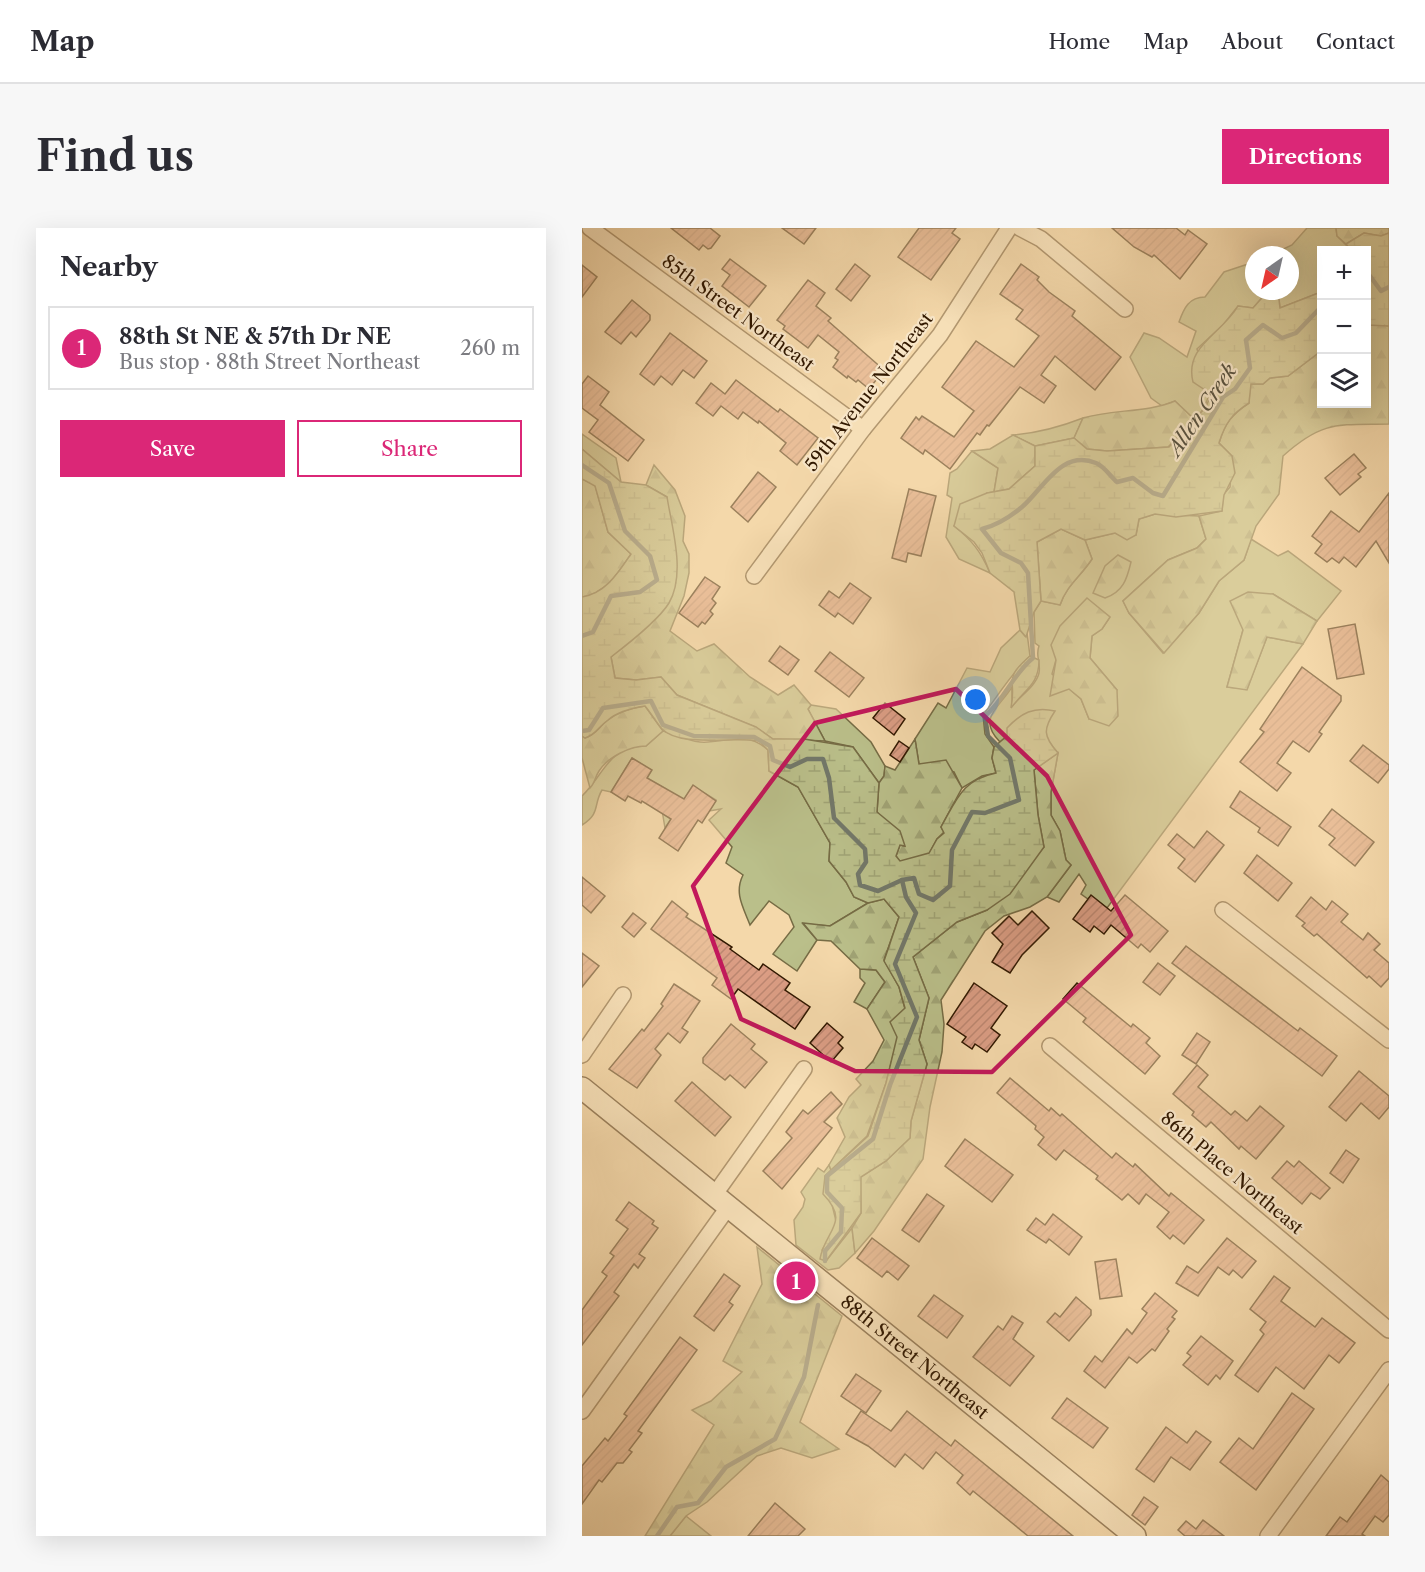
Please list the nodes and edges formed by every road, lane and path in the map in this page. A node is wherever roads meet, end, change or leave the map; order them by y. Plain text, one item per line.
1 (590, 228) edge
2 (1009, 228) edge
3 (1020, 228) edge
4 (1125, 309) dead end
5 (863, 429) junction
6 (754, 576) dead end
7 (1223, 910) dead end
8 (623, 995) dead end
9 (1389, 1040) edge
10 (1050, 1046) dead end
11 (582, 1055) edge
12 (804, 1069) dead end
13 (582, 1088) edge
14 (722, 1200) junction
15 (1389, 1330) edge
16 (1389, 1370) edge
17 (582, 1411) edge
18 (1135, 1536) edge
19 (1268, 1536) edge

1 - 5 street, 85th Street Northeast
2 - 5 street, 59th Avenue Northeast
3 - 4 street
5 - 6 street, 59th Avenue Northeast
7 - 9 street
8 - 11 street
10 - 15 street, 86th Place Northeast
12 - 14 street
13 - 14 main road, 88th Street Northeast
14 - 17 street
14 - 18 main road, 88th Street Northeast
16 - 19 street

